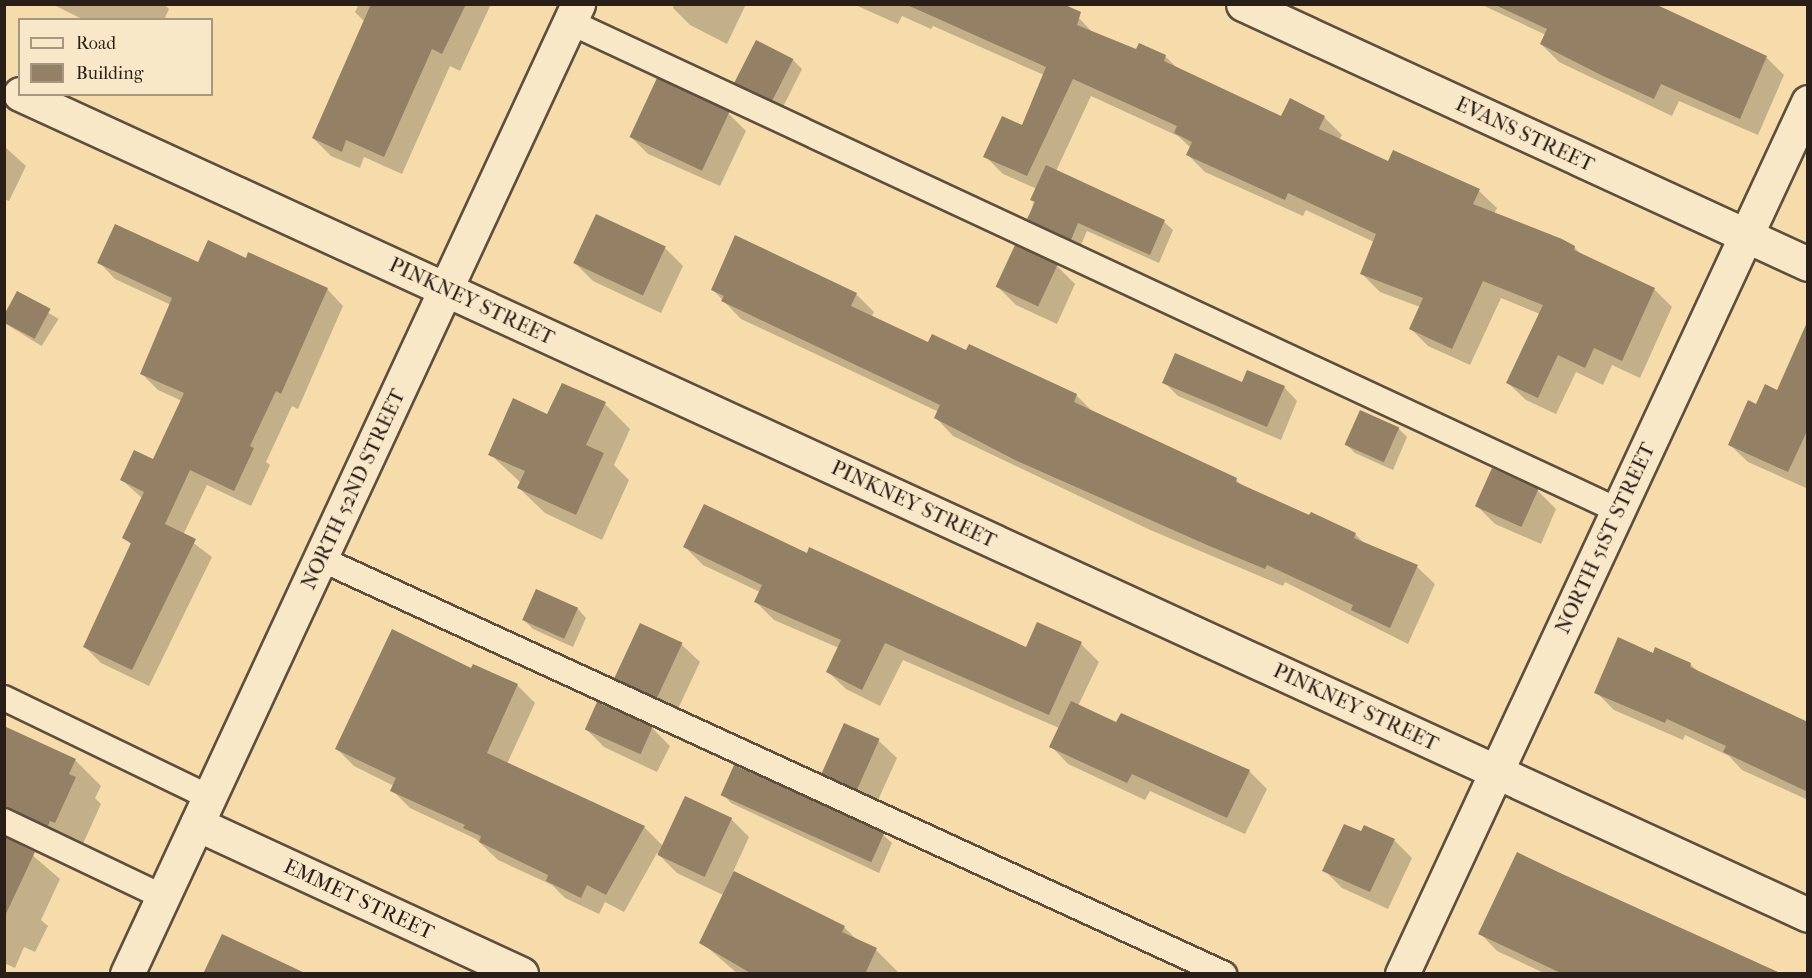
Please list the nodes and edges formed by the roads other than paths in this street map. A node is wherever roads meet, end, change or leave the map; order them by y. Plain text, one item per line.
1 (1243, 4) edge
2 (574, 13) edge
3 (24, 96) edge
4 (1808, 102) edge
5 (1745, 236) junction
6 (1808, 264) edge
7 (446, 289) junction
8 (1617, 510) junction
9 (321, 559) junction
10 (4, 698) edge
11 (1496, 771) junction
12 (203, 811) junction
13 (4, 821) edge
14 (163, 897) junction
15 (1808, 915) edge
16 (127, 974) edge
17 (521, 974) edge
18 (1224, 974) edge
19 (1402, 974) edge

1 - 5 street, EVANS STREET
2 - 7 street, NORTH 52ND STREET
2 - 8 lane
3 - 7 street, PINKNEY STREET
4 - 5 street, NORTH 51ST STREET
5 - 6 street, EVANS STREET
5 - 8 street, NORTH 51ST STREET
7 - 9 street, NORTH 52ND STREET
7 - 11 street, PINKNEY STREET
8 - 11 street, NORTH 51ST STREET
9 - 12 street, NORTH 52ND STREET
9 - 18 lane
10 - 12 lane
11 - 15 street, PINKNEY STREET
11 - 19 street, NORTH 51ST STREET
12 - 14 street, NORTH 52ND STREET
12 - 17 street, EMMET STREET
13 - 14 lane
14 - 16 street, NORTH 52ND STREET

